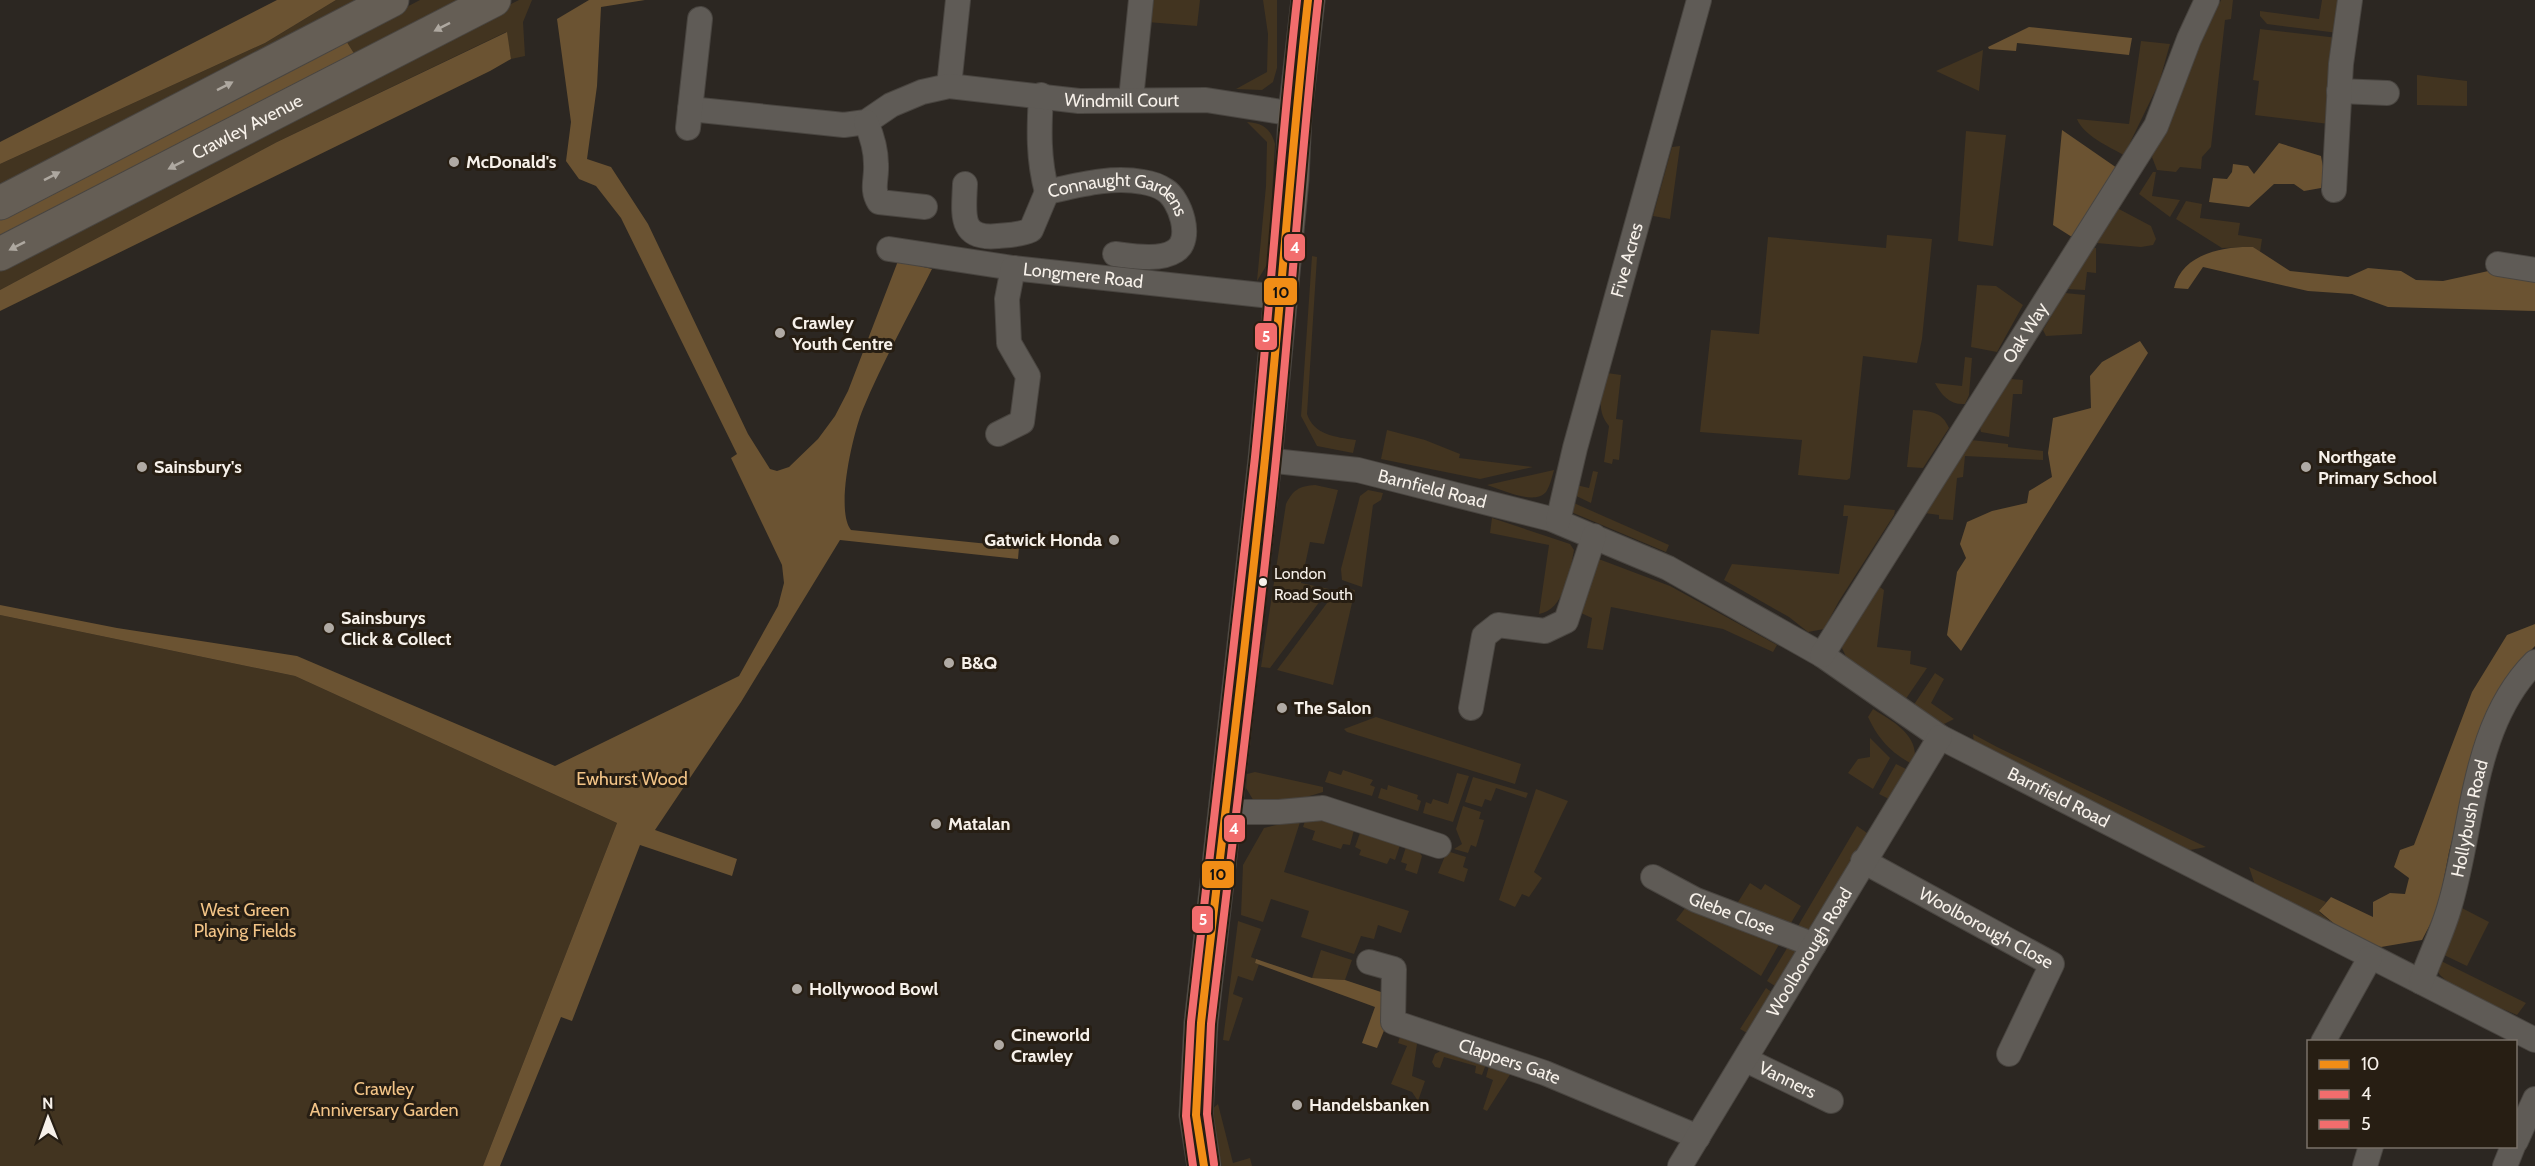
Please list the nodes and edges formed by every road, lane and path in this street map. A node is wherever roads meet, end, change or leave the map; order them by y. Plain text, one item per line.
1 (392, 0) edge
2 (494, 0) edge
3 (958, 0) edge
4 (1141, 0) edge
5 (1308, 0) edge
6 (1699, 0) edge
7 (2208, 0) edge
8 (2349, 0) edge
9 (700, 19) dead end
10 (949, 86) junction
11 (2340, 91) junction
12 (2387, 93) dead end
13 (1041, 95) junction
14 (1131, 99) junction
15 (1295, 114) junction
16 (866, 122) junction
17 (965, 184) dead end
18 (2334, 190) dead end
19 (1047, 192) junction
20 (0, 203) edge
21 (925, 207) dead end
22 (889, 249) dead end
23 (0, 254) edge
24 (1116, 254) dead end
25 (2498, 264) dead end
26 (1012, 268) junction
27 (2535, 270) edge
28 (1280, 297) junction
29 (998, 434) dead end
30 (1265, 460) junction
31 (1558, 521) junction
32 (1594, 536) junction
33 (1822, 655) junction
34 (2535, 662) edge
35 (1471, 708) dead end
36 (1940, 737) junction
37 (1227, 812) junction
38 (1439, 846) dead end
39 (1863, 861) junction
40 (1653, 877) dead end
41 (1814, 945) junction
42 (2370, 958) junction
43 (1370, 962) dead end
44 (2421, 982) junction
45 (2324, 1040) edge
46 (2535, 1040) edge
47 (2009, 1054) dead end
48 (1746, 1060) junction
49 (2535, 1099) edge
50 (1831, 1101) dead end
51 (1698, 1137) junction
52 (2517, 1139) edge
53 (2370, 1148) edge
54 (2512, 1148) edge
55 (1204, 1166) edge
56 (1680, 1166) edge
57 (2365, 1166) edge
58 (2505, 1166) edge

20 -> 1 main road
2 -> 23 main road, Crawley Avenue
3 - 10 street
4 - 14 street
5 - 15 main road
6 - 31 street, Five Acres
7 - 33 street, Oak Way
8 - 11 street
9 - 16 street, Windmill Court
10 - 13 street, Windmill Court
10 - 16 street, Windmill Court
11 - 12 street
11 - 18 street
13 - 14 street, Windmill Court
13 - 19 street, Connaught Gardens
14 - 15 street, Windmill Court
15 - 28 main road
16 - 21 street
17 - 19 street
19 - 24 street, Connaught Gardens
22 - 26 street, Longmere Road
25 - 27 street
26 - 28 street, Longmere Road
26 - 29 street
28 - 30 main road
30 - 31 street, Barnfield Road
30 - 37 main road
31 - 32 street, Barnfield Road
32 - 33 street, Barnfield Road
32 - 35 street
33 - 36 street, Barnfield Road
34 - 44 street, Hollybush Road
36 - 39 street, Woolborough Road
36 - 42 street, Barnfield Road
37 - 38 street
37 - 55 main road
39 - 41 street, Woolborough Road
39 - 47 street, Woolborough Close
40 - 41 street, Glebe Close
41 - 48 street, Woolborough Road
42 - 44 street, Barnfield Road
42 - 45 street
43 - 51 street, Clappers Gate
44 - 46 street, Barnfield Road
48 - 50 street, Vanners
48 - 51 street, Woolborough Road
49 - 52 street
51 - 56 street, Woolborough Road
53 - 57 street
54 - 58 street

